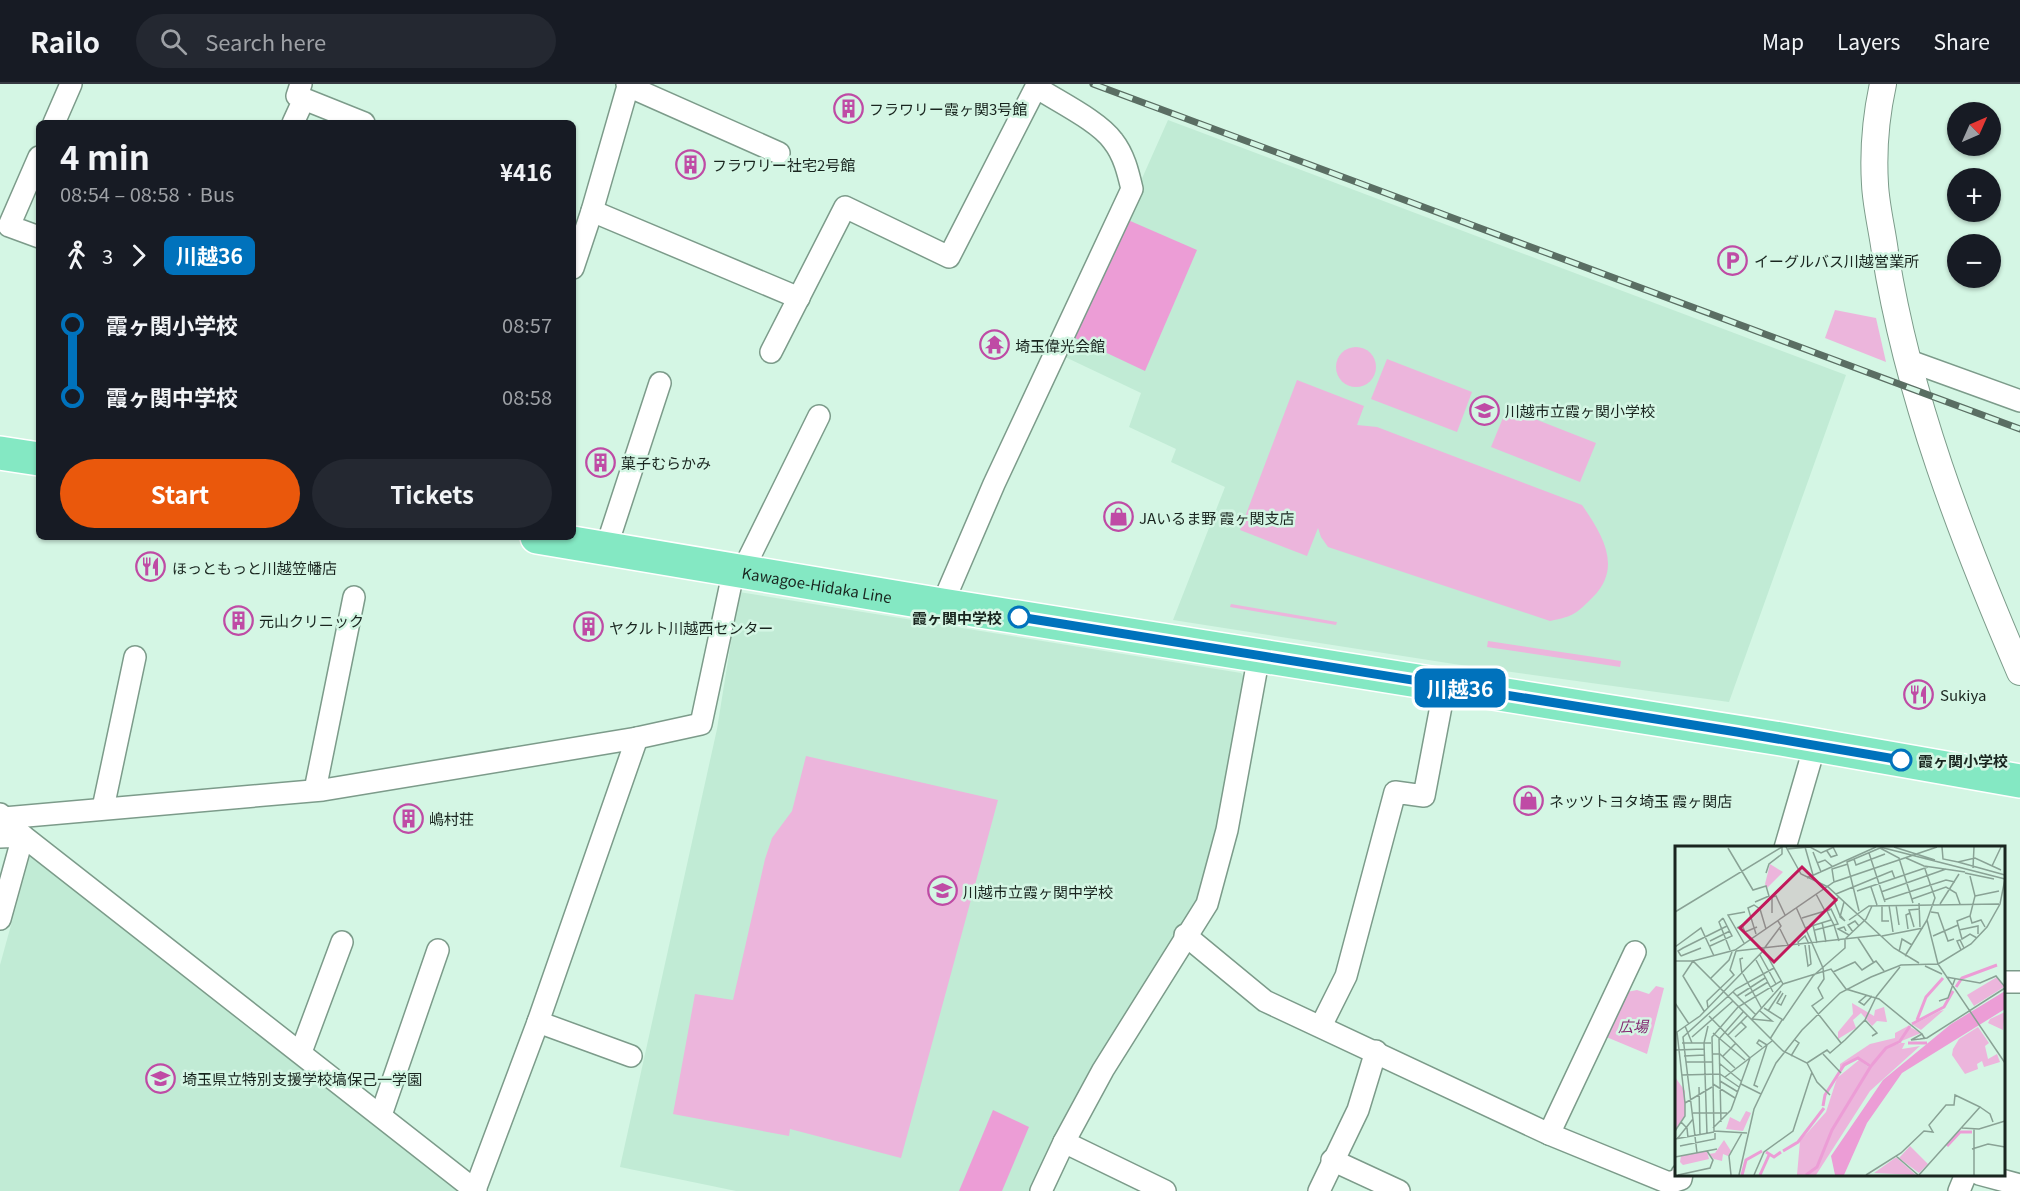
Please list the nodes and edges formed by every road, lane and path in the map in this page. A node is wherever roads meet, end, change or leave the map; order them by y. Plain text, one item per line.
1 (71, 84) edge
2 (1883, 84) edge
3 (628, 85) edge
4 (303, 92) edge
5 (55, 120) edge
6 (294, 120) edge
7 (358, 120) edge
8 (780, 153) dead end
9 (36, 164) edge
10 (592, 211) junction
11 (36, 236) edge
12 (576, 259) edge
13 (799, 298) junction
14 (771, 352) dead end
15 (1907, 360) junction
16 (660, 383) dead end
17 (2020, 401) edge
18 (819, 416) dead end
19 (0, 453) edge
20 (36, 459) edge
21 (556, 540) edge
22 (606, 548) junction
23 (738, 570) junction
24 (354, 597) dead end
25 (942, 605) junction
26 (1259, 655) junction
27 (135, 657) dead end
28 (2020, 672) edge
29 (1445, 685) junction
30 (637, 738) junction
31 (1815, 745) junction
32 (2020, 781) edge
33 (315, 790) junction
34 (103, 808) junction
35 (1, 823) edge
36 (23, 836) junction
37 (1786, 846) edge
38 (0, 919) edge
39 (1185, 935) junction
40 (342, 942) dead end
41 (438, 950) dead end
42 (1635, 952) dead end
43 (538, 1022) junction
44 (1321, 1026) junction
45 (1376, 1051) junction
46 (301, 1052) junction
47 (631, 1056) dead end
48 (381, 1115) junction
49 (1549, 1134) junction
50 (1064, 1142) junction
51 (1332, 1160) junction
52 (1682, 1176) edge
53 (1965, 1176) edge
54 (1986, 1176) edge
55 (2020, 1185) edge
56 (475, 1191) edge
57 (1041, 1191) edge
58 (1165, 1191) edge
59 (1319, 1191) edge
60 (1399, 1191) edge
61 (1959, 1191) edge

1 - 5 street
2 - 15 street
3 - 8 street
3 - 10 street
4 - 6 street
4 - 7 street
9 - 11 street
10 - 12 street
10 - 13 street
13 - 14 street
13 - 25 street
15 - 17 street
15 - 28 street
16 - 22 street
18 - 23 street
19 - 20 main road
21 - 22 main road, Kawagoe-Hidaka Line
22 - 23 main road, Kawagoe-Hidaka Line
23 - 25 main road, Kawagoe-Hidaka Line
23 - 30 street
24 - 33 street
25 - 26 main road, Kawagoe-Hidaka Line
26 - 29 main road, Kawagoe-Hidaka Line
26 - 39 street
27 - 34 street
29 - 31 main road, Kawagoe-Hidaka Line
29 - 44 street
30 - 33 street
30 - 43 street
31 - 32 main road, Kawagoe-Hidaka Line
31 - 37 street
33 - 34 street
34 - 35 street
35 - 36 street
36 - 38 street
36 - 46 street
39 - 44 street
39 - 50 street
40 - 46 street
41 - 48 street
42 - 49 street
43 - 47 street
43 - 56 street
44 - 45 street
45 - 49 street
45 - 51 street
46 - 48 street
48 - 56 street
49 - 52 street
50 - 57 street
50 - 58 street
51 - 59 street
51 - 60 street
53 - 61 street
54 - 55 street

